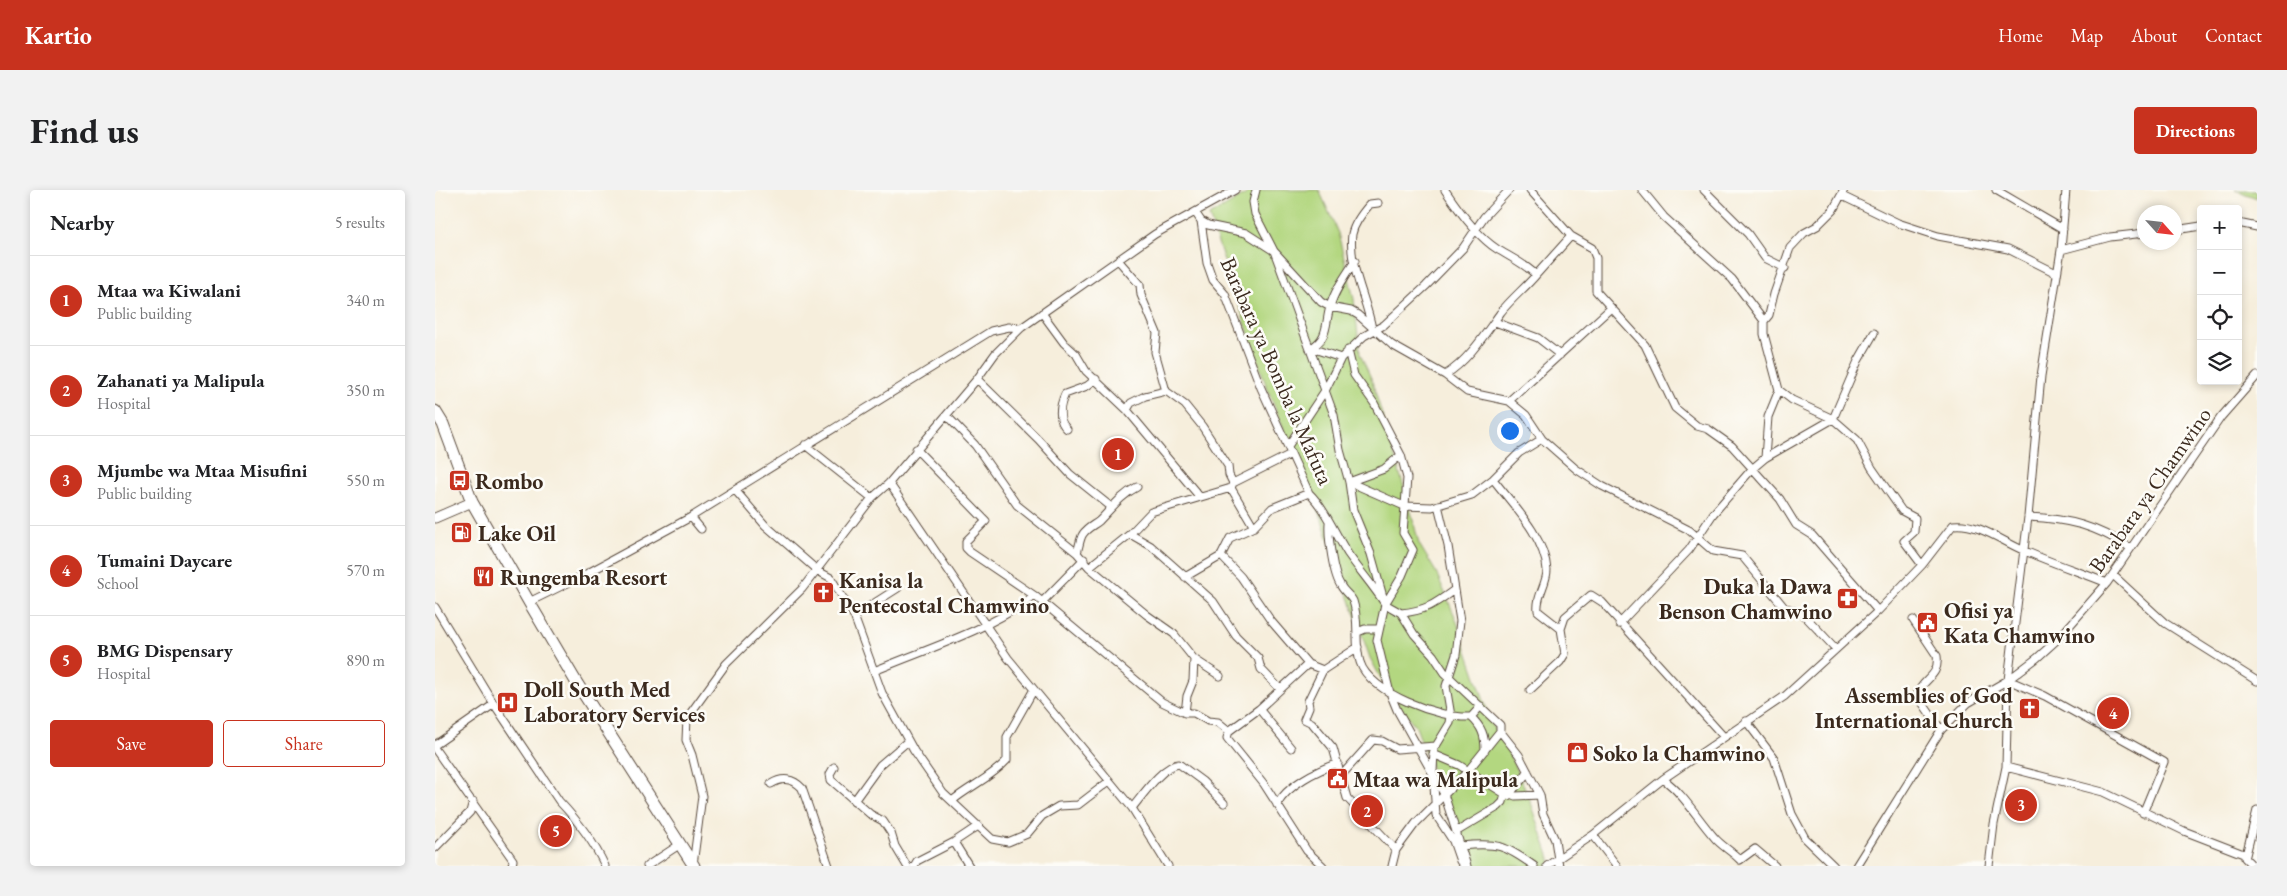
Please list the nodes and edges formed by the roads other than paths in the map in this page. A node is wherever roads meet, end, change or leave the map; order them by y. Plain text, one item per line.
1 (1235, 190) edge
2 (1255, 190) edge
3 (1445, 190) edge
4 (1509, 190) edge
5 (1530, 190) edge
6 (1642, 190) edge
7 (1704, 190) edge
8 (1996, 190) edge
9 (2066, 190) edge
10 (1843, 193) edge
11 (1378, 203) dead end
12 (1195, 212) junction
13 (1201, 221) junction
14 (2242, 224) edge
15 (2197, 227) edge
16 (2257, 227) edge
17 (1477, 229) junction
18 (2063, 229) junction
19 (2182, 229) edge
20 (2137, 234) edge
21 (1571, 236) junction
22 (2061, 250) junction
23 (1274, 251) junction
24 (1118, 260) junction
25 (1355, 261) junction
26 (1785, 268) junction
27 (2056, 273) junction
28 (1536, 275) junction
29 (1329, 307) junction
30 (1611, 308) junction
31 (1042, 313) junction
32 (1764, 320) junction
33 (1495, 322) junction
34 (1021, 328) junction
35 (1372, 330) junction
36 (1874, 333) dead end
37 (1311, 348) junction
38 (1348, 350) junction
39 (1560, 355) junction
40 (1341, 358) junction
41 (1445, 375) junction
42 (2257, 376) edge
43 (1096, 379) junction
44 (977, 380) junction
45 (1326, 389) junction
46 (1779, 390) junction
47 (1166, 391) junction
48 (1509, 401) junction
49 (1127, 410) junction
50 (435, 411) edge
51 (947, 416) junction
52 (1833, 419) junction
53 (439, 425) edge
54 (1067, 429) dead end
55 (1542, 439) junction
56 (805, 445) junction
57 (1288, 446) junction
58 (916, 449) junction
59 (1291, 454) junction
60 (1401, 455) junction
61 (1765, 458) junction
62 (1752, 469) junction
63 (1493, 478) junction
64 (1349, 482) junction
65 (889, 483) junction
66 (1232, 485) junction
67 (1137, 487) dead end
68 (735, 490) junction
69 (1309, 493) junction
70 (1199, 496) junction
71 (871, 498) junction
72 (472, 502) junction
73 (1438, 505) junction
74 (1110, 506) junction
75 (1404, 506) junction
76 (691, 516) junction
77 (435, 518) edge
78 (2028, 518) junction
79 (1329, 523) junction
80 (1254, 527) junction
81 (701, 529) dead end
82 (1130, 534) junction
83 (1699, 538) junction
84 (2131, 548) junction
85 (2024, 551) junction
86 (1077, 553) junction
87 (1221, 556) junction
88 (1084, 559) junction
89 (1923, 565) junction
90 (1089, 567) junction
91 (1376, 570) junction
92 (818, 571) junction
93 (2113, 575) junction
94 (1185, 577) junction
95 (1366, 578) junction
96 (2107, 583) junction
97 (898, 588) dead end
98 (1454, 590) junction
99 (1035, 596) junction
100 (529, 602) junction
101 (1042, 602) junction
102 (1385, 604) junction
103 (435, 607) edge
104 (1878, 611) junction
105 (1401, 613) junction
106 (853, 616) junction
107 (1913, 620) dead end
108 (1619, 624) junction
109 (986, 625) junction
110 (1379, 629) junction
111 (1561, 629) junction
112 (1358, 632) junction
113 (1358, 647) junction
114 (1836, 649) junction
115 (1195, 659) junction
116 (1308, 664) junction
117 (1323, 670) junction
118 (874, 671) junction
119 (1220, 676) dead end
120 (1449, 677) junction
121 (2008, 680) junction
122 (2257, 681) edge
123 (1280, 689) junction
124 (1530, 690) dead end
125 (1033, 691) junction
126 (1391, 693) junction
127 (494, 704) junction
128 (1481, 706) junction
129 (1259, 709) junction
130 (1185, 713) junction
131 (1451, 716) junction
132 (1471, 717) junction
133 (1746, 721) junction
134 (1941, 730) junction
135 (1229, 731) junction
136 (1500, 731) junction
137 (1724, 737) junction
138 (908, 741) junction
139 (435, 745) edge
140 (1436, 746) junction
141 (1419, 747) junction
142 (1291, 748) dead end
143 (435, 749) edge
144 (1485, 750) junction
145 (1433, 754) junction
146 (1337, 763) junction
147 (834, 767) dead end
148 (2006, 768) junction
149 (1433, 772) junction
150 (1467, 772) junction
151 (1528, 772) junction
152 (1340, 776) junction
153 (1663, 779) junction
154 (1108, 782) junction
155 (771, 784) dead end
156 (1502, 790) junction
157 (1444, 794) junction
158 (1509, 794) junction
159 (1540, 795) junction
160 (473, 801) junction
161 (854, 801) junction
162 (952, 801) junction
163 (1503, 802) junction
164 (1223, 803) dead end
165 (1434, 804) junction
166 (1277, 805) junction
167 (1132, 808) junction
168 (2257, 810) edge
169 (2143, 813) junction
170 (978, 826) junction
171 (1456, 832) junction
172 (1593, 835) junction
173 (954, 842) junction
174 (679, 845) junction
175 (1461, 846) junction
176 (435, 848) edge
177 (1395, 850) junction
178 (2245, 856) junction
179 (1559, 862) edge
180 (693, 865) edge
181 (512, 866) edge
182 (605, 866) edge
183 (647, 866) edge
184 (829, 866) edge
185 (907, 866) edge
186 (914, 866) edge
187 (969, 866) edge
188 (1168, 866) edge
189 (1323, 866) edge
190 (1392, 866) edge
191 (1466, 866) edge
192 (1534, 866) edge
193 (1547, 866) edge
194 (1617, 866) edge
195 (1775, 866) edge
196 (1834, 866) edge
197 (1856, 866) edge
198 (1989, 866) edge
199 (2246, 866) edge
200 (2253, 866) edge

1 - 12 street
2 - 23 street
3 - 17 street
4 - 17 street
5 - 21 street
6 - 32 street
7 - 26 street
8 - 18 street
9 - 18 street
10 - 26 street
10 - 27 street
11 - 25 street
12 - 13 street, Barabara ya Bomba la Mafuta
12 - 24 street
13 - 23 street
13 - 57 street, Barabara ya Bomba la Mafuta
14 - 16 street
15 - 19 street
17 - 28 street
17 - 35 street
18 - 22 street
20 - 22 street
21 - 28 street
21 - 30 street
22 - 27 street
23 - 29 street
23 - 37 street
24 - 31 street
24 - 47 street
25 - 29 street
25 - 35 street
26 - 32 street
27 - 78 street
28 - 33 street
29 - 35 street
29 - 37 street
30 - 39 street
30 - 62 street
31 - 34 street
31 - 43 street
32 - 46 street
33 - 39 street
33 - 41 street
34 - 44 street
34 - 56 street
35 - 38 street
35 - 41 street
36 - 52 street
37 - 40 street
37 - 45 street
38 - 40 street
38 - 60 street
39 - 48 street
40 - 45 street
41 - 48 street
42 - 84 street, Barabara ya Chamwino
43 - 49 street
43 - 54 street
44 - 51 street
44 - 74 street
45 - 57 street
45 - 64 street
46 - 52 street
46 - 61 street
47 - 49 street
47 - 66 street
48 - 55 street
49 - 70 street
50 - 53 highway
51 - 58 street
51 - 86 street
52 - 61 street
52 - 89 street
53 - 72 highway
55 - 63 street
55 - 83 street
56 - 68 street
56 - 71 street
57 - 59 street, Barabara ya Bomba la Mafuta
58 - 65 street
58 - 99 street
59 - 66 street
59 - 69 street, Barabara ya Bomba la Mafuta
60 - 64 street
60 - 75 street
61 - 62 street
62 - 83 street
62 - 104 street
63 - 73 street
63 - 111 street
64 - 75 street
64 - 91 street
65 - 71 street
65 - 109 street
66 - 70 street
66 - 80 street
67 - 74 street
68 - 76 street
68 - 92 street
69 - 79 street, Barabara ya Bomba la Mafuta
69 - 80 street
70 - 82 street
71 - 92 street
72 - 77 street
72 - 100 highway
73 - 75 street
73 - 98 street
74 - 86 street
75 - 102 street
76 - 81 street
76 - 100 street
78 - 84 street
78 - 85 street
79 - 95 street, Barabara ya Bomba la Mafuta
79 - 112 street
80 - 87 street
82 - 90 street
82 - 94 street
83 - 108 street
83 - 114 street
84 - 93 street, Barabara ya Chamwino
85 - 89 street
85 - 96 street
85 - 121 street
86 - 88 street
87 - 94 street
87 - 116 street
88 - 90 street
88 - 101 street
89 - 104 street
90 - 115 street
91 - 95 street
91 - 102 street
92 - 106 street
92 - 180 street
93 - 96 street, Barabara ya Chamwino
93 - 122 street
94 - 123 street
95 - 102 street, Barabara ya Bomba la Mafuta
96 - 121 street, Barabara ya Chamwino
97 - 106 street
98 - 105 street
98 - 120 street
99 - 101 street
99 - 109 street
100 - 174 highway
101 - 130 street
102 - 105 street
102 - 110 street
103 - 127 street
104 - 114 street
105 - 120 street
106 - 118 street
107 - 134 street
108 - 111 street
108 - 137 street
109 - 118 street
109 - 125 street
110 - 112 street
110 - 126 street
111 - 124 street
112 - 113 street
113 - 117 street
113 - 126 street
114 - 133 street
115 - 119 street
115 - 130 street
116 - 117 street
116 - 123 street
117 - 146 street
118 - 138 street
120 - 128 street
120 - 131 street
121 - 134 street, Barabara ya Chamwino
121 - 148 street
121 - 169 street
123 - 129 street
125 - 154 street
125 - 162 street
126 - 131 street
126 - 141 street
127 - 139 street
127 - 182 street
128 - 132 street
128 - 136 street
129 - 135 street
129 - 142 street
130 - 135 street
131 - 132 street
131 - 140 street
132 - 144 street
133 - 137 street
133 - 196 street
134 - 197 street, Barabara ya Chamwino
135 - 166 street
136 - 144 street
136 - 151 street
137 - 153 street
138 - 161 street
138 - 162 street
140 - 141 street
140 - 145 street
141 - 149 street
141 - 152 street
143 - 160 street
144 - 150 street
145 - 149 street
145 - 150 street
146 - 152 street
146 - 166 street
147 - 161 street
148 - 169 street
148 - 198 street
149 - 157 street
149 - 165 street
150 - 156 street
150 - 157 street
151 - 158 street
151 - 159 street
152 - 177 street
153 - 172 street
153 - 195 street
154 - 167 street
154 - 170 street
155 - 184 street
156 - 158 street
156 - 163 street
157 - 165 street
157 - 171 street
158 - 159 street
158 - 163 street
159 - 179 street
160 - 176 street
160 - 181 street
161 - 185 street
162 - 170 street
163 - 171 street
164 - 167 street
165 - 177 street
165 - 191 street
166 - 189 street
167 - 188 street
168 - 178 street
169 - 178 street
170 - 173 street
171 - 175 street
172 - 179 street
172 - 194 street
173 - 186 street
173 - 187 street
174 - 180 highway
174 - 183 street
175 - 191 street
175 - 192 street
177 - 190 street
178 - 199 street
178 - 200 street
179 - 193 street

